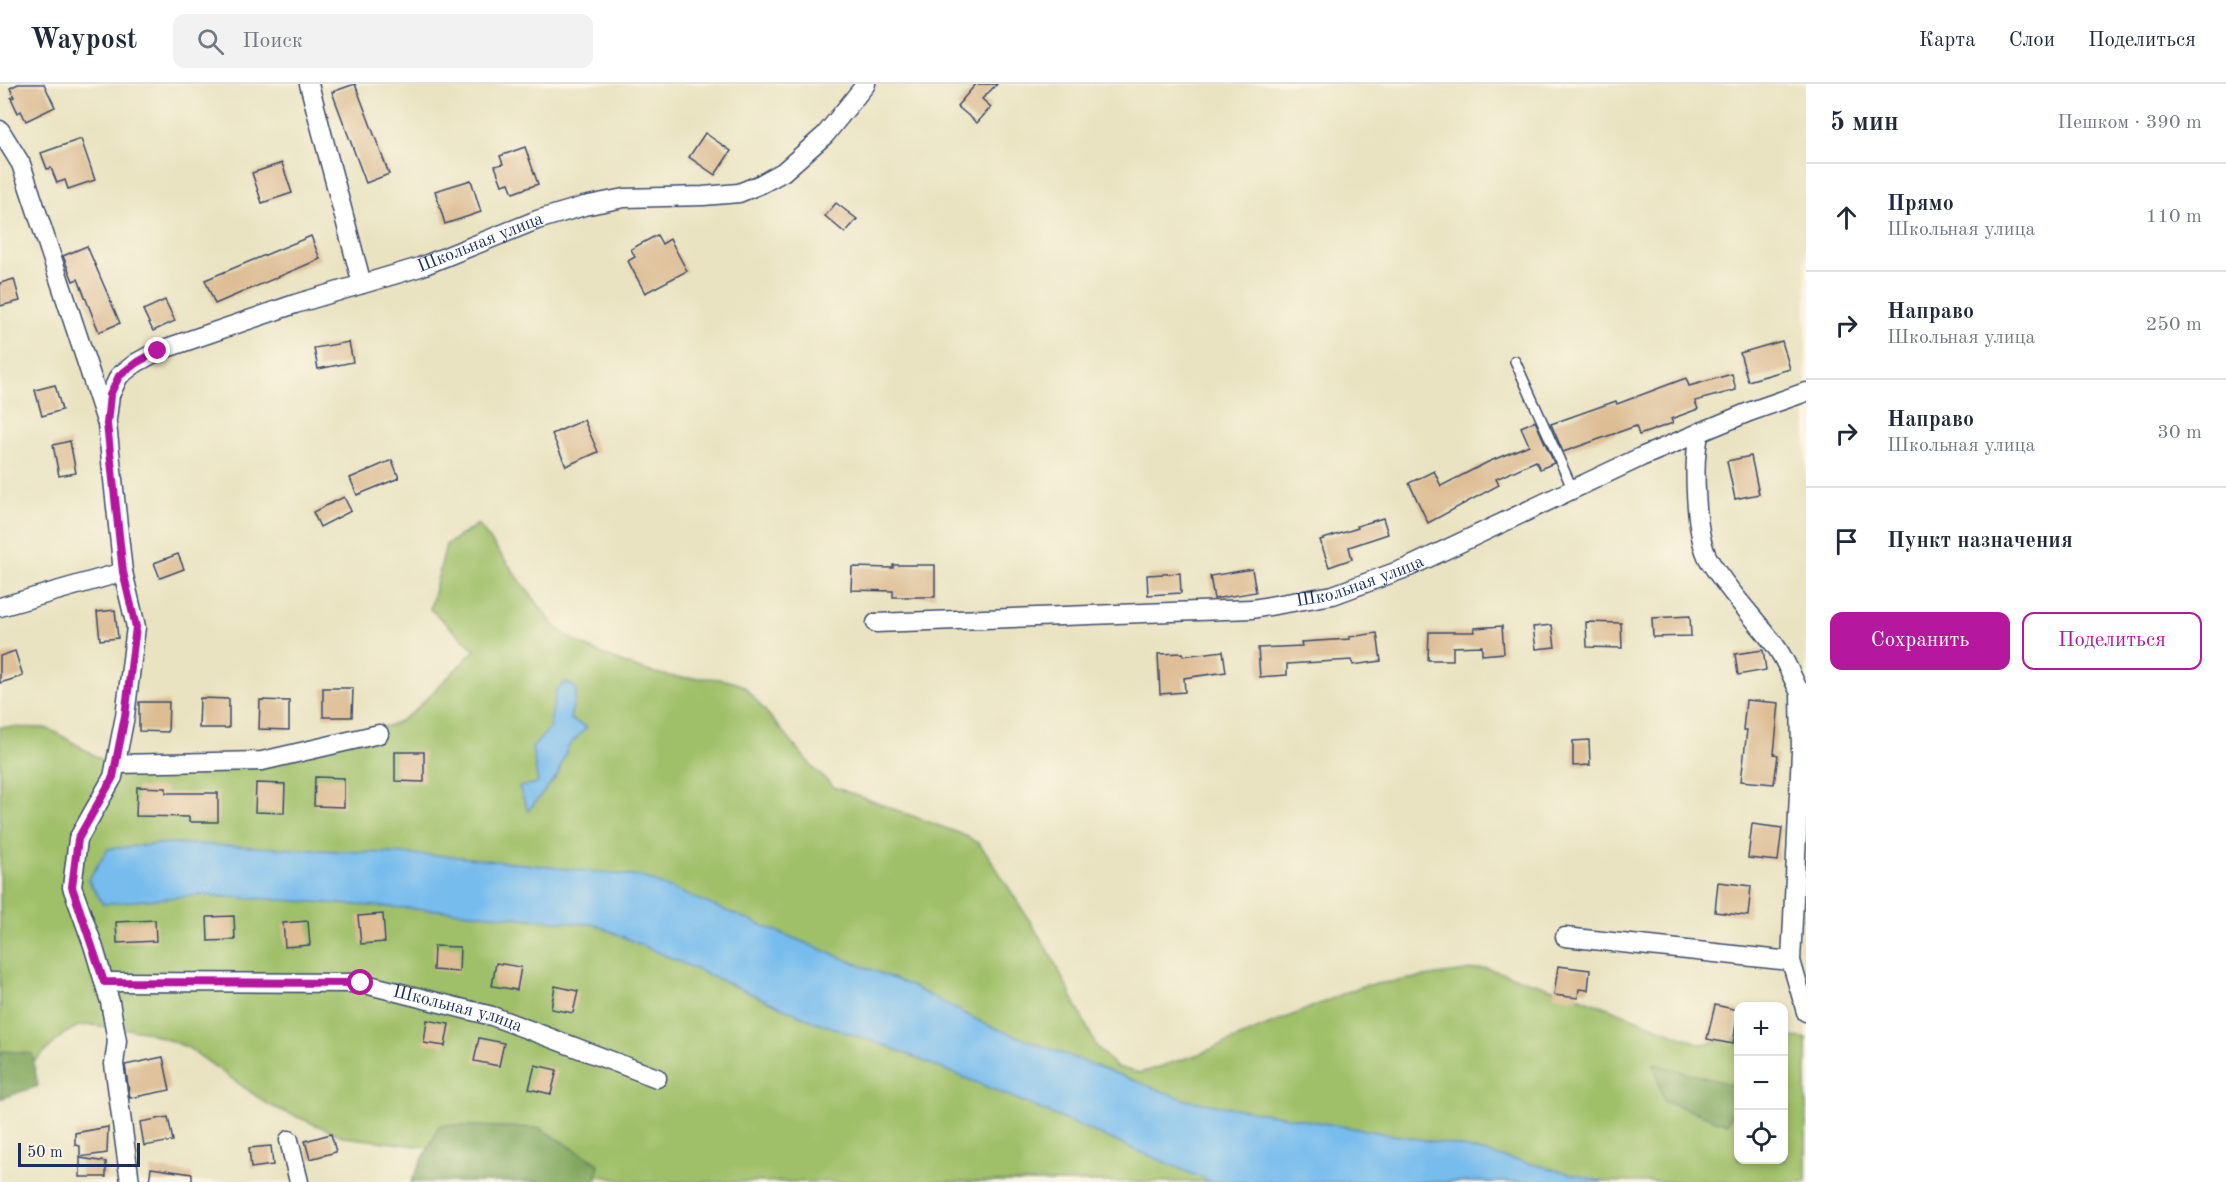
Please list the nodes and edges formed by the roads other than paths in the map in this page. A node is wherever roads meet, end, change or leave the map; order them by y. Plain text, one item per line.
1 (309, 84) edge
2 (866, 84) edge
3 (0, 130) edge
4 (362, 284) junction
5 (1515, 361) dead end
6 (1806, 392) edge
7 (107, 424) junction
8 (1700, 432) junction
9 (1573, 490) junction
10 (123, 572) junction
11 (0, 608) edge
12 (876, 623) dead end
13 (1803, 693) edge
14 (379, 734) dead end
15 (116, 764) junction
16 (1565, 937) dead end
17 (1791, 961) junction
18 (104, 982) junction
19 (1806, 1012) edge
20 (657, 1078) dead end
21 (289, 1140) dead end
22 (130, 1182) edge
23 (299, 1182) edge

1 - 4 street
2 - 4 street, Школьная улица
3 - 7 street, Школьная улица
4 - 7 street, Школьная улица
5 - 9 lane
6 - 8 street, Школьная улица
7 - 10 street, Школьная улица
8 - 9 street, Школьная улица
8 - 13 street
9 - 12 street, Школьная улица
10 - 11 street
10 - 15 street, Школьная улица
13 - 17 street
14 - 15 street
15 - 18 street, Школьная улица
16 - 17 street
17 - 19 street
18 - 20 street, Школьная улица
18 - 22 street, Школьная улица
21 - 23 street

